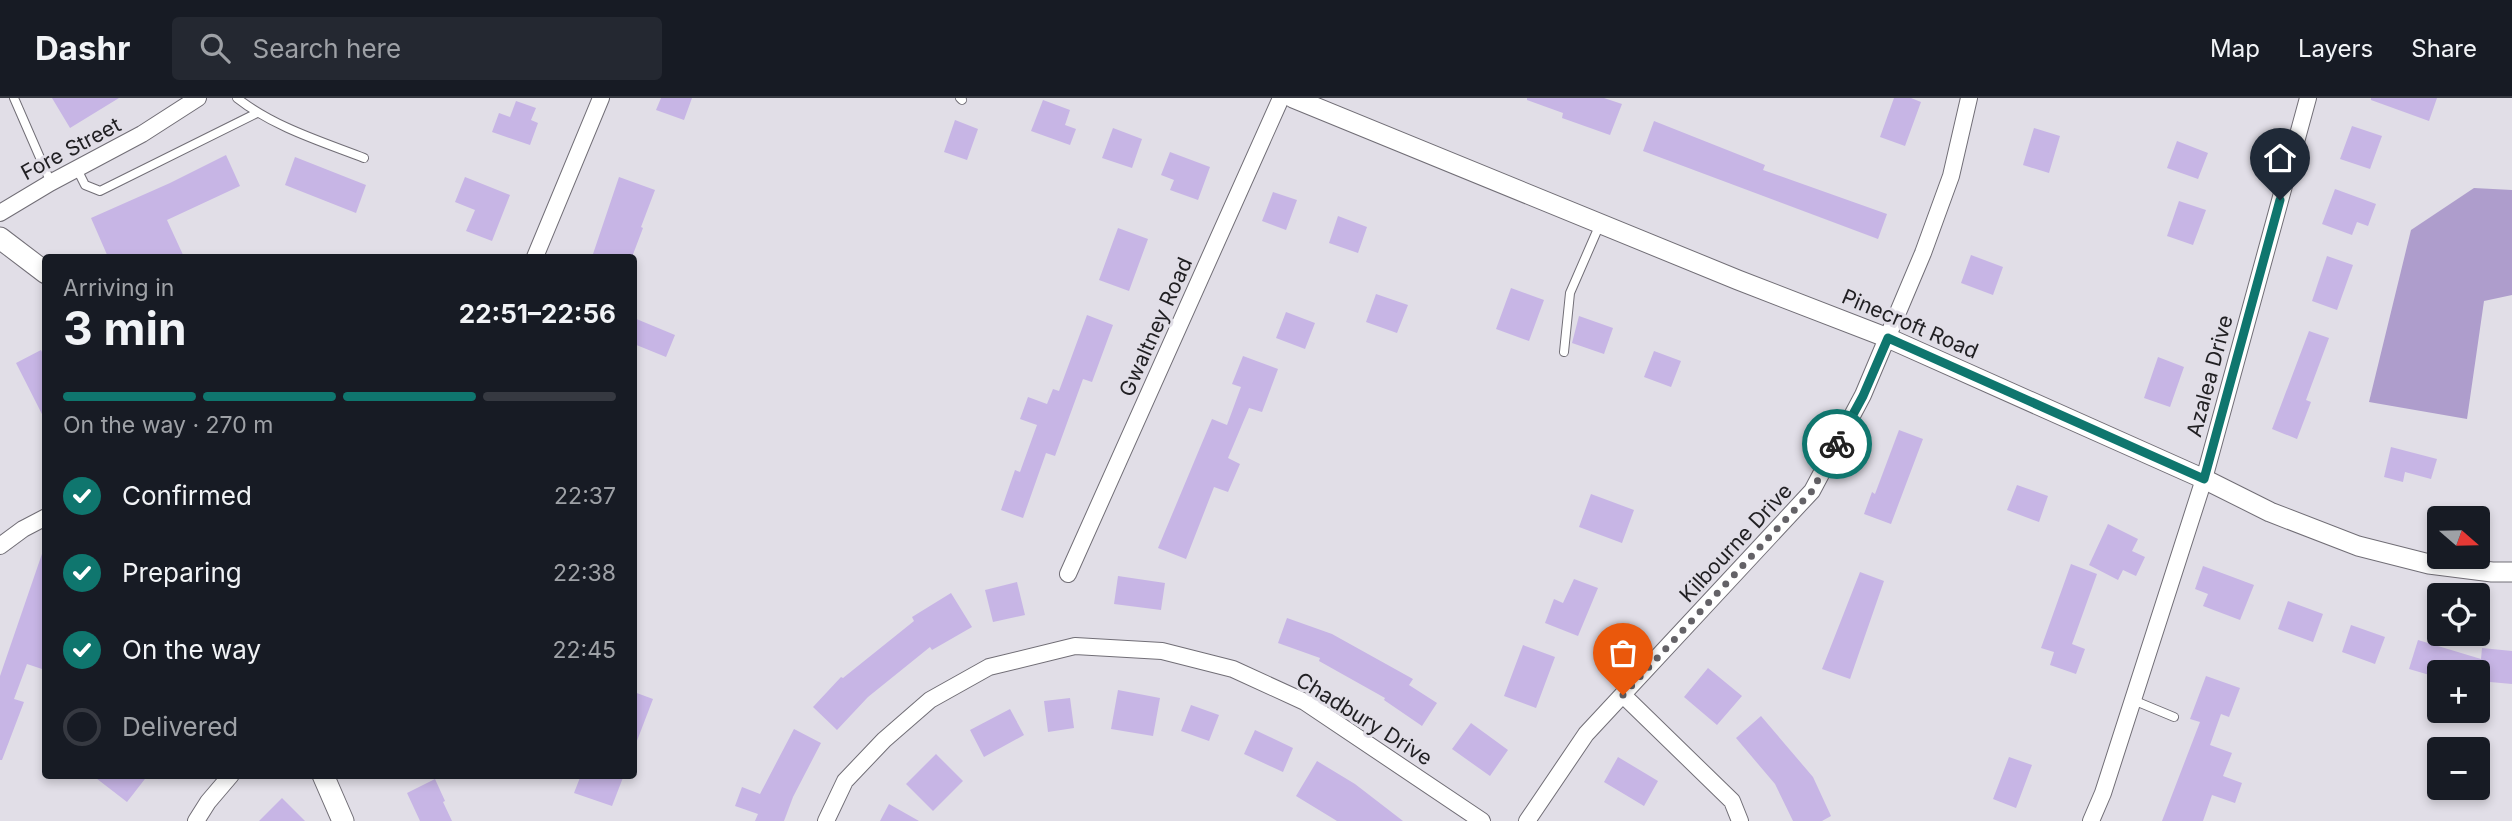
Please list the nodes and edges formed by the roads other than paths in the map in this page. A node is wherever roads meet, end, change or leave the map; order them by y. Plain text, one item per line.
1 (13, 98) edge
2 (198, 98) edge
3 (237, 98) edge
4 (601, 98) edge
5 (1281, 98) edge
6 (1293, 98) edge
7 (1969, 98) edge
8 (2308, 98) edge
9 (257, 113) junction
10 (364, 158) dead end
11 (77, 169) junction
12 (51, 183) junction
13 (0, 214) edge
14 (1600, 224) junction
15 (0, 239) edge
16 (536, 254) edge
17 (42, 271) edge
18 (1888, 338) junction
19 (1564, 352) dead end
20 (2204, 479) junction
21 (42, 519) edge
22 (0, 546) edge
23 (2512, 572) edge
24 (1069, 574) dead end
25 (1623, 695) junction
26 (2133, 700) junction
27 (2174, 717) dead end
28 (228, 779) edge
29 (325, 779) edge
30 (195, 821) edge
31 (343, 821) edge
32 (826, 821) edge
33 (1482, 821) edge
34 (1527, 821) edge
35 (1740, 821) edge
36 (2091, 821) edge

1 - 12 lane
2 - 11 street, Fore Street
3 - 9 lane
4 - 16 street
5 - 24 street, Gwaltney Road
6 - 14 street, Pinecroft Road
7 - 18 street, Kilbourne Drive
8 - 20 street, Azalea Drive
9 - 10 lane
9 - 11 lane
11 - 12 street, Fore Street
12 - 13 street, Fore Street
14 - 18 street, Pinecroft Road
14 - 19 lane
15 - 17 main road
18 - 20 street, Pinecroft Road
18 - 25 street, Kilbourne Drive
20 - 23 street, Pinecroft Road
20 - 26 street, Azalea Drive
21 - 22 street
25 - 34 street, Kilbourne Drive
25 - 35 street
26 - 27 lane
26 - 36 street, Azalea Drive
28 - 30 street
29 - 31 main road
32 - 33 street, Chadbury Drive

